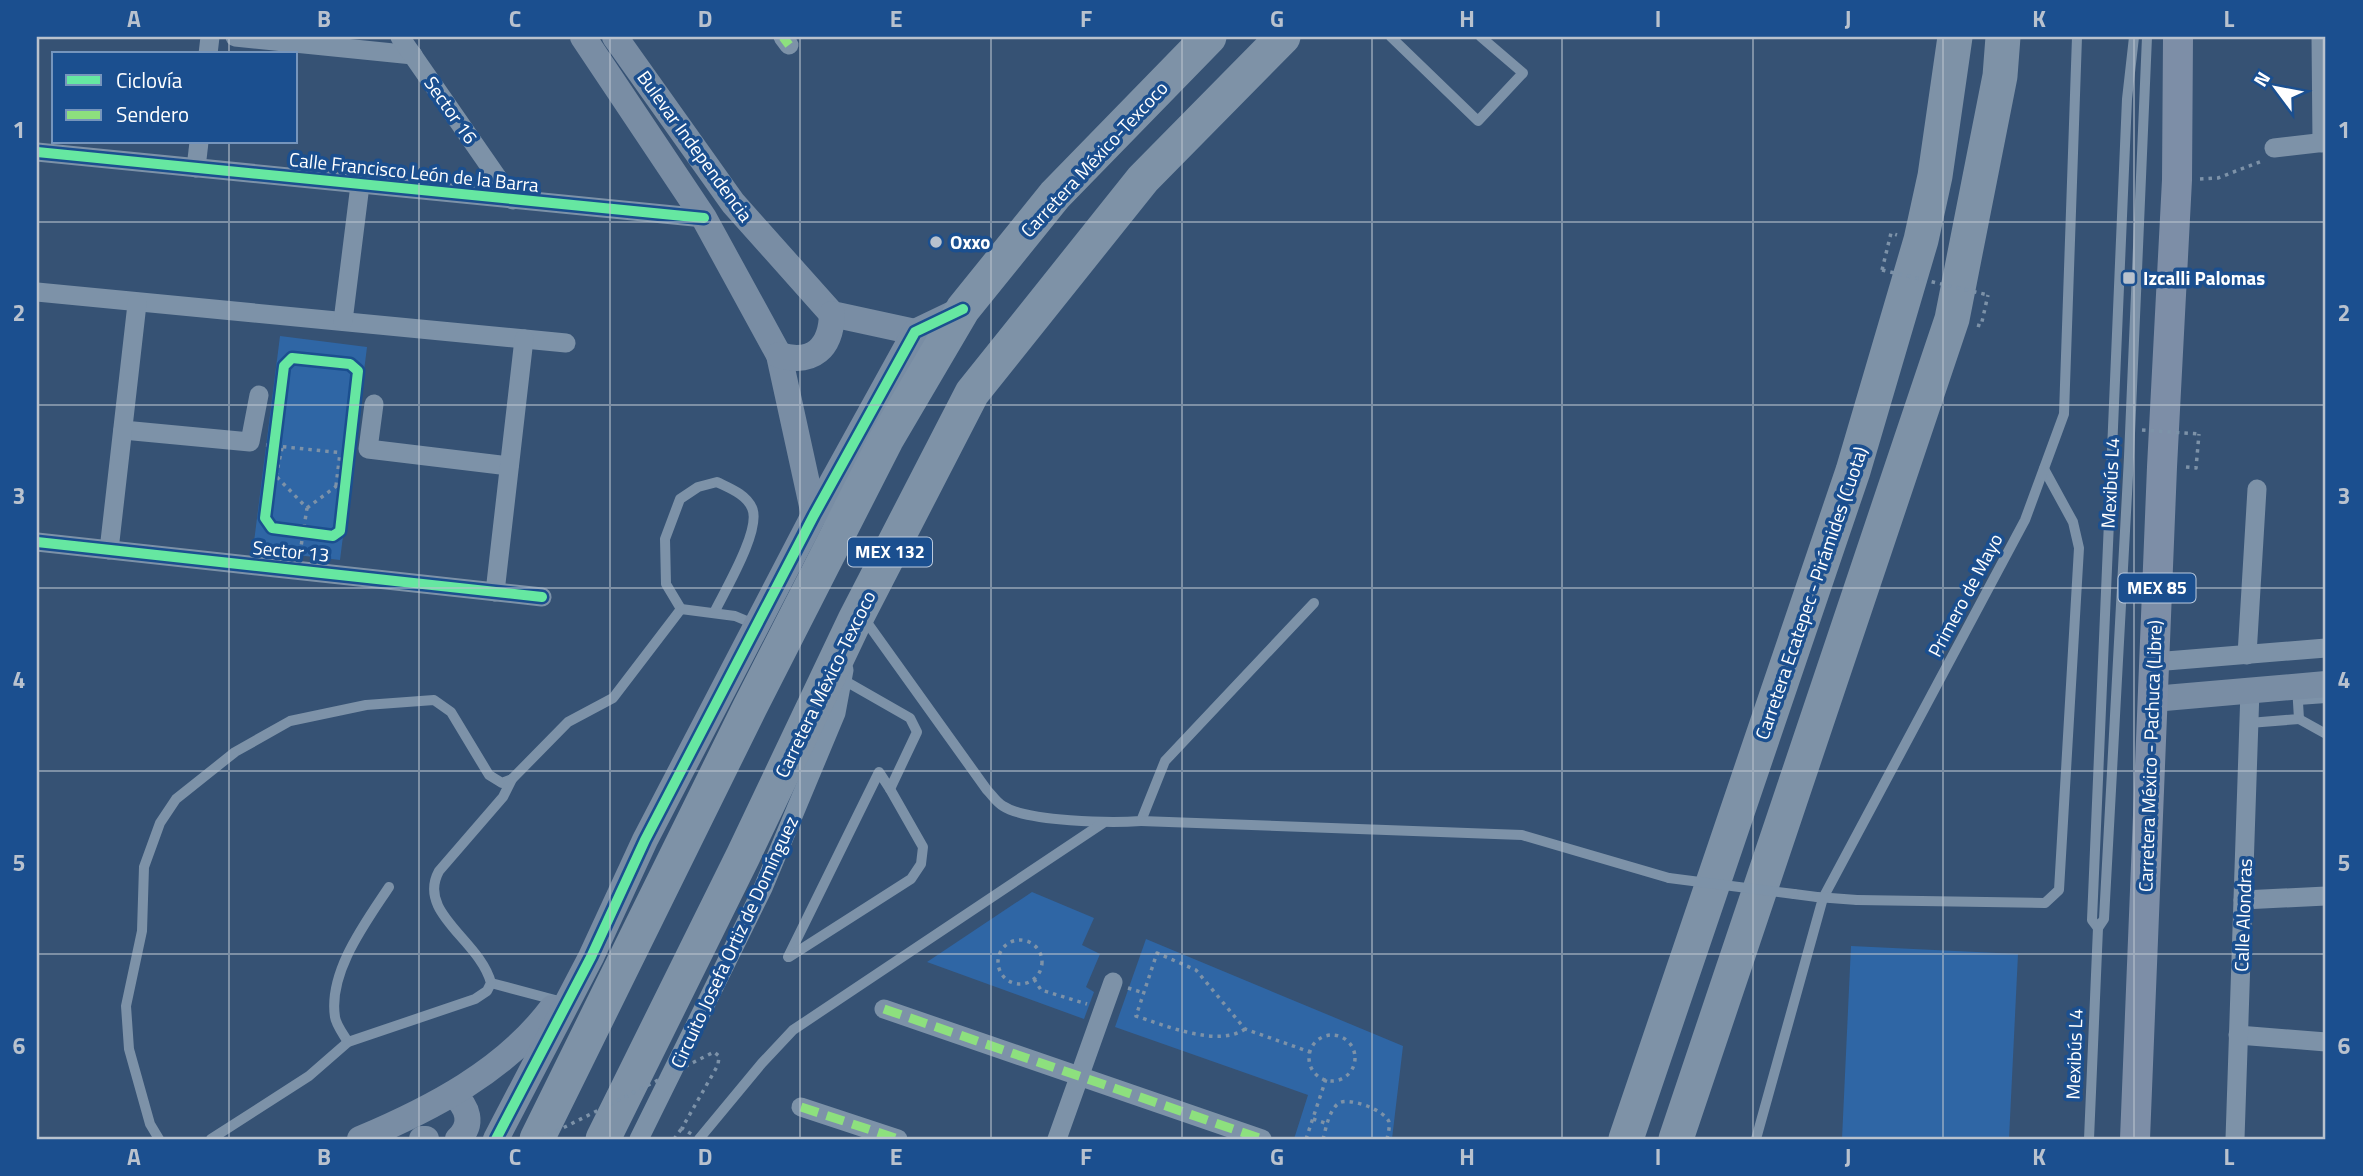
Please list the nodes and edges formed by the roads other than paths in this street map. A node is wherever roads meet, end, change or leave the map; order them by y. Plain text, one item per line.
1 (235, 37) edge
2 (400, 37) edge
3 (583, 37) edge
4 (615, 37) edge
5 (1209, 37) edge
6 (1283, 37) edge
7 (1391, 37) edge
8 (1481, 37) edge
9 (1955, 37) edge
10 (2003, 37) edge
11 (2077, 37) edge
12 (2134, 37) edge
13 (2147, 37) edge
14 (2178, 37) edge
15 (2321, 37) edge
16 (413, 55) junction
17 (2324, 143) edge
18 (199, 144) edge
19 (2274, 148) road end
20 (37, 152) edge
21 (196, 168) junction
22 (360, 185) junction
23 (513, 200) junction
24 (704, 218) junction
25 (37, 292) edge
26 (137, 304) junction
27 (963, 309) junction
28 (832, 314) junction
29 (344, 321) junction
30 (915, 332) junction
31 (524, 339) junction
32 (566, 343) dead end
33 (779, 355) junction
34 (259, 395) dead end
35 (374, 404) dead end
36 (122, 430) junction
37 (509, 466) junction
38 (2044, 469) junction
39 (2257, 489) dead end
40 (814, 515) junction
41 (37, 542) edge
42 (109, 550) junction
43 (495, 592) junction
44 (542, 597) dead end
45 (1314, 603) dead end
46 (681, 610) junction
47 (714, 613) junction
48 (857, 616) junction
49 (757, 625) junction
50 (2326, 648) edge
51 (2247, 654) junction
52 (2154, 662) junction
53 (836, 676) junction
54 (2326, 684) edge
55 (2250, 690) junction
56 (2297, 693) junction
57 (2153, 698) junction
58 (2326, 698) edge
59 (2299, 719) junction
60 (2249, 723) junction
61 (2326, 734) edge
62 (512, 779) junction
63 (890, 789) junction
64 (1142, 821) junction
65 (1103, 823) junction
66 (389, 887) dead end
67 (2326, 896) edge
68 (2244, 900) junction
69 (2098, 928) junction
70 (591, 957) junction
71 (1113, 982) dead end
72 (491, 983) junction
73 (557, 1001) junction
74 (884, 1009) dead end
75 (2238, 1035) junction
76 (348, 1042) junction
77 (2326, 1042) edge
78 (1079, 1077) junction
79 (453, 1094) junction
80 (802, 1107) dead end
81 (159, 1139) edge
82 (211, 1139) edge
83 (360, 1139) edge
84 (458, 1139) edge
85 (496, 1139) edge
86 (539, 1139) edge
87 (603, 1139) edge
88 (639, 1139) edge
89 (699, 1139) edge
90 (898, 1139) edge
91 (1057, 1139) edge
92 (1262, 1139) edge
93 (1626, 1139) edge
94 (1676, 1139) edge
95 (1756, 1139) edge
96 (2089, 1139) edge
97 (2135, 1139) edge
98 (2235, 1139) edge

1 - 16 street, Sector 16
2 - 16 street, Sector 16
3 - 24 street, Bulevar Independencia
4 - 28 street, Bulevar Independencia
5 - 27 highway, Carretera México-Texcoco / MEX 132
6 - 48 highway, Carretera México-Texcoco / MEX 132
7 - 8 lane
9 - 93 highway, Carretera Ecatepec - Pirámides (Cuota)
10 - 94 highway
11 - 38 lane, Primero de Mayo
12 - 69 lane, Mexibús L4
13 - 69 lane, Mexibús L4
14 - 52 main road, Carretera México - Pachuca (Libre) / MEX 85
15 - 17 street
16 - 23 street, Sector 16
17 - 19 street
18 - 21 street
20 - 21 street, Calle Francisco León de la Barra
21 - 22 street, Calle Francisco León de la Barra
22 - 23 street, Calle Francisco León de la Barra
22 - 29 street
23 - 24 street, Calle Francisco León de la Barra
24 - 33 street, Bulevar Independencia
25 - 26 street
26 - 29 street
26 - 36 street
27 - 30 street
27 - 86 highway, Carretera México-Texcoco / MEX 132
28 - 30 street
28 - 33 street
29 - 31 street
30 - 40 street
31 - 32 street
31 - 37 street
33 - 40 street, Bulevar Independencia
34 - 36 street
35 - 37 street
36 - 42 street
37 - 43 street
38 - 64 lane, bridge
38 - 95 lane, Primero de Mayo
39 - 51 street
40 - 49 street
41 - 42 street, Sector 13
42 - 43 street, Sector 13
43 - 44 street, Sector 13
45 - 64 lane
46 - 47 lane
46 - 47 lane
46 - 62 lane
47 - 49 lane
48 - 53 highway, Carretera México-Texcoco / MEX 132
48 - 65 lane
49 - 70 street
50 - 51 street
51 - 52 street
52 - 57 main road, Carretera México - Pachuca (Libre) / MEX 85
53 - 63 lane
53 - 87 highway, Carretera México-Texcoco / MEX 132
53 - 88 street, Circuito Josefa Ortiz de Domínguez
54 - 56 street
55 - 56 street
55 - 57 street
55 - 60 street, Calle Alondras
56 - 58 lane
56 - 59 lane
57 - 97 main road, Carretera México - Pachuca (Libre) / MEX 85
59 - 60 lane
59 - 61 lane
60 - 68 street, Calle Alondras
62 - 72 lane
62 - 81 lane
63 - 63 lane
64 - 65 lane
65 - 89 lane
66 - 76 lane
67 - 68 street
68 - 75 street, Calle Alondras
69 - 96 lane, Mexibús L4
70 - 73 street
70 - 85 street
71 - 78 street
72 - 73 lane
72 - 76 lane
73 - 79 street
74 - 78 street
75 - 77 street
75 - 98 street, Calle Alondras
76 - 82 lane
78 - 91 street
78 - 92 street
79 - 83 street
79 - 84 street
80 - 90 street

